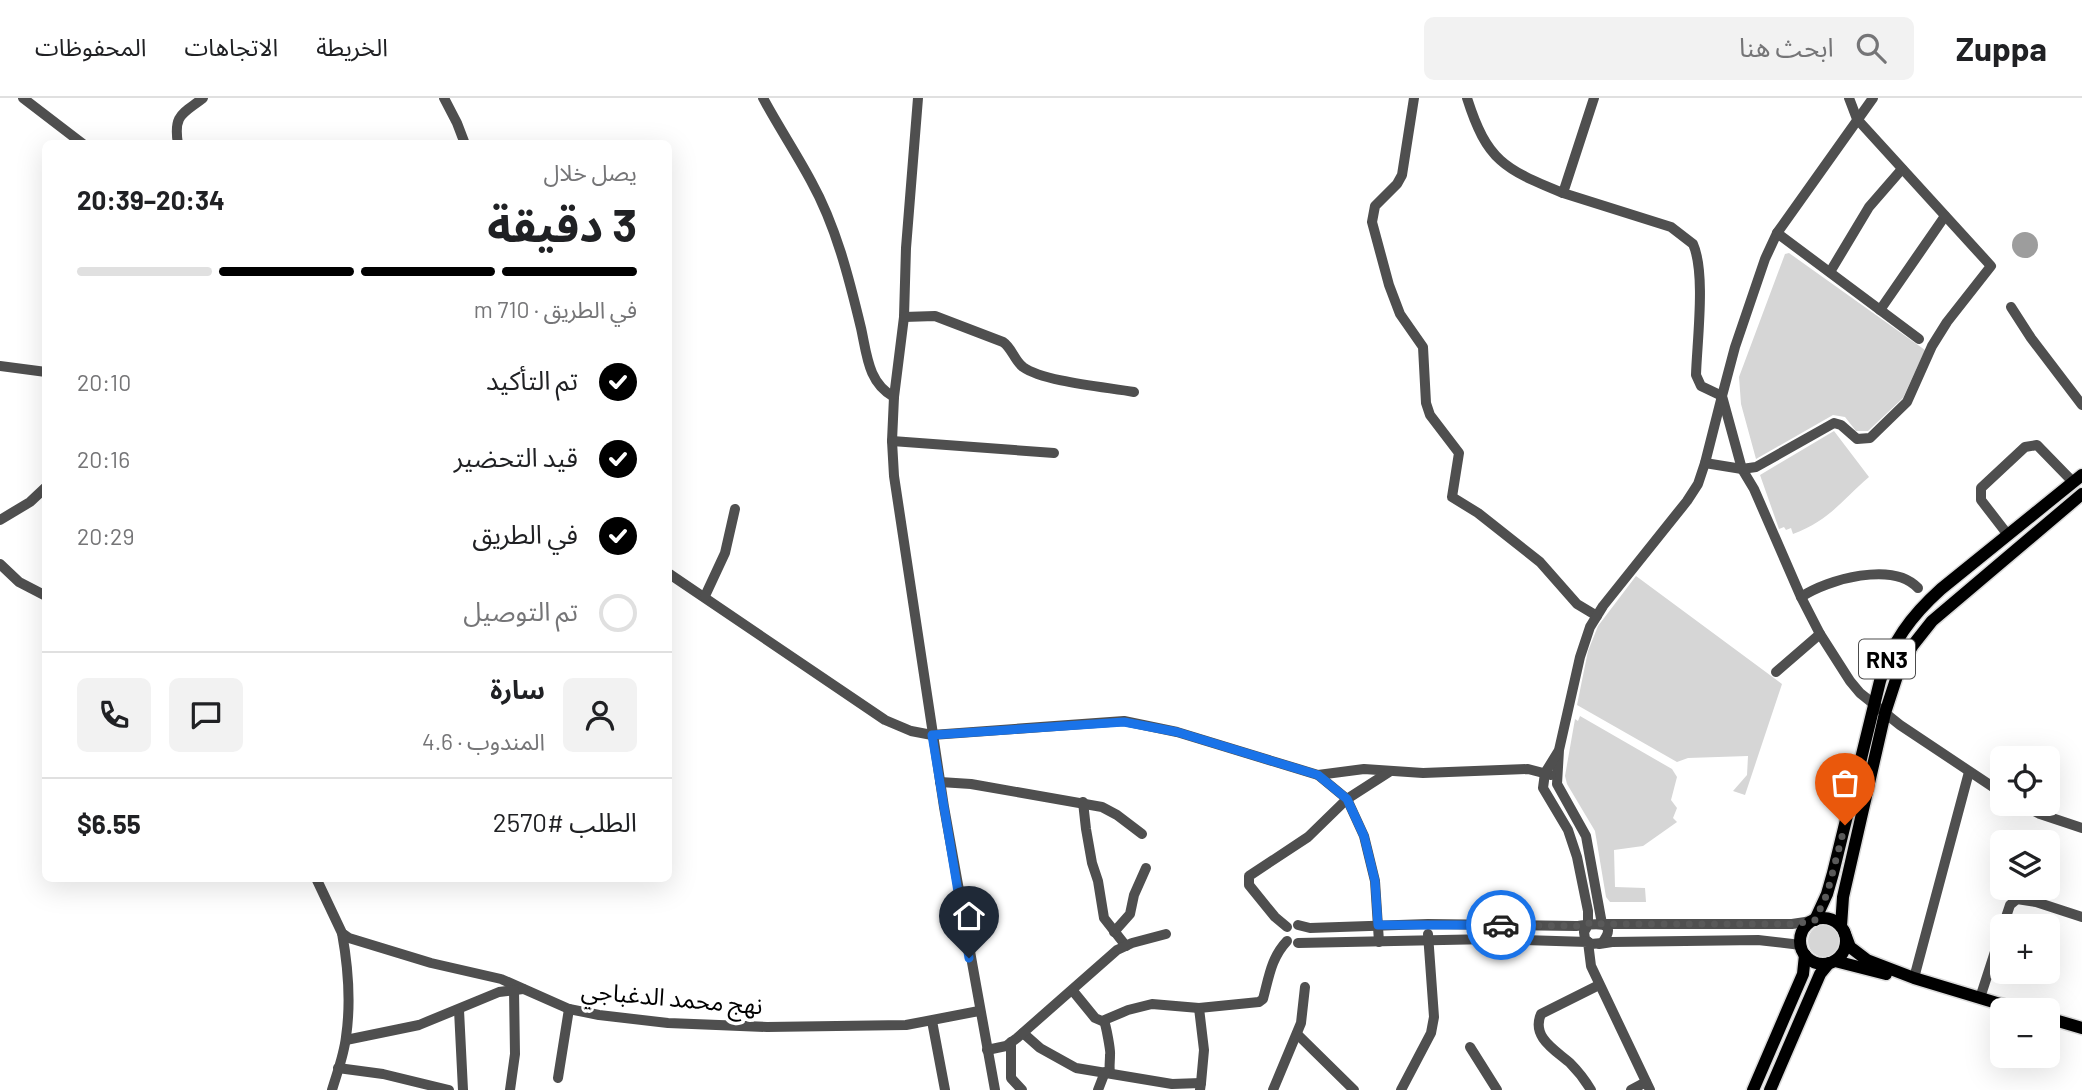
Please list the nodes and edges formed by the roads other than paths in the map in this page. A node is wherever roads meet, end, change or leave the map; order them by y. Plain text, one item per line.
1 (23, 98) edge
2 (204, 98) edge
3 (444, 98) edge
4 (763, 98) edge
5 (918, 98) edge
6 (1414, 98) edge
7 (1467, 98) edge
8 (1594, 98) edge
9 (1849, 98) edge
10 (1873, 98) edge
11 (1857, 119) junction
12 (78, 140) edge
13 (178, 140) edge
14 (463, 140) edge
15 (1902, 169) junction
16 (1563, 193) junction
17 (1945, 215) junction
18 (1777, 233) junction
19 (1830, 272) junction
20 (2011, 307) dead end
21 (1880, 310) junction
22 (904, 317) junction
23 (1919, 339) dead end
24 (0, 366) edge
25 (42, 371) edge
26 (1134, 392) dead end
27 (1722, 396) junction
28 (894, 397) junction
29 (2082, 405) edge
30 (892, 441) junction
31 (1054, 453) dead end
32 (1705, 463) junction
33 (1742, 469) junction
34 (2078, 479) edge
35 (42, 491) edge
36 (2082, 494) edge
37 (736, 509) dead end
38 (0, 520) edge
39 (2008, 535) junction
40 (0, 564) edge
41 (672, 575) edge
42 (1918, 588) dead end
43 (42, 594) edge
44 (705, 596) junction
45 (1801, 597) junction
46 (1597, 615) junction
47 (1820, 634) junction
48 (1776, 672) dead end
49 (1873, 705) junction
50 (1885, 713) junction
51 (932, 735) junction
52 (1559, 750) junction
53 (1389, 772) junction
54 (1969, 772) junction
55 (1545, 774) junction
56 (1318, 775) junction
57 (1557, 777) junction
58 (940, 782) junction
59 (1990, 785) edge
60 (1347, 799) junction
61 (1083, 802) junction
62 (2046, 816) edge
63 (2082, 828) edge
64 (1142, 834) dead end
65 (1146, 868) dead end
66 (318, 882) edge
67 (2007, 914) edge
68 (2082, 917) edge
69 (1813, 920) junction
70 (1650, 923) junction
71 (1428, 924) junction
72 (1602, 924) junction
73 (1698, 924) junction
74 (1378, 925) junction
75 (1588, 925) junction
76 (1293, 926) junction
77 (1843, 929) junction
78 (1114, 932) junction
79 (341, 933) junction
80 (1166, 934) dead end
81 (1428, 941) junction
82 (1651, 941) junction
83 (1698, 941) junction
84 (1293, 942) junction
85 (1379, 942) junction
86 (1593, 943) junction
87 (1126, 946) junction
88 (1803, 950) junction
89 (1832, 962) junction
90 (1990, 967) edge
91 (1914, 978) junction
92 (1599, 985) junction
93 (1305, 987) dead end
94 (519, 990) junction
95 (1073, 991) junction
96 (1980, 998) junction
97 (1990, 1001) edge
98 (1199, 1008) junction
99 (569, 1009) junction
100 (459, 1010) junction
101 (979, 1011) junction
102 (932, 1021) junction
103 (1104, 1021) junction
104 (2060, 1022) edge
105 (2082, 1028) edge
106 (1023, 1033) junction
107 (1297, 1034) junction
108 (346, 1040) junction
109 (1011, 1042) junction
110 (1470, 1047) dead end
111 (987, 1050) junction
112 (338, 1068) junction
113 (1108, 1072) junction
114 (558, 1078) dead end
115 (1200, 1086) edge
116 (1648, 1086) edge
117 (332, 1090) edge
118 (449, 1090) edge
119 (463, 1090) edge
120 (510, 1090) edge
121 (945, 1090) edge
122 (993, 1090) edge
123 (1022, 1090) edge
124 (1098, 1090) edge
125 (1273, 1090) edge
126 (1354, 1090) edge
127 (1402, 1090) edge
128 (1497, 1090) edge
129 (1591, 1090) edge
130 (1631, 1090) edge
131 (1753, 1090) edge
132 (1770, 1090) edge

1 - 12 street
2 - 13 street
3 - 14 street
4 - 28 street
5 - 22 street
6 - 46 street
7 - 16 street
8 - 16 street
9 - 11 street
10 - 11 street
11 - 15 street
11 - 18 street
15 - 17 street
15 - 19 street
16 - 27 street
17 - 21 street
17 - 33 street
18 - 19 street
18 - 27 street
19 - 21 street
20 - 29 street
21 - 23 street
22 - 26 street
22 - 28 street
24 - 25 street
27 - 32 street
27 - 33 street
28 - 30 street
30 - 31 street
30 - 51 street
32 - 33 street
32 - 46 street
33 - 45 street
34 - 39 main road, RN3
34 - 39 street
35 - 38 street
36 - 50 main road, RN3
37 - 44 street
39 - 49 main road, RN3
40 - 43 street
41 - 44 street
42 - 45 street
44 - 51 street
45 - 47 street
46 - 52 street
47 - 48 street
47 - 49 street
49 - 50 street
49 - 69 main road, RN3
50 - 54 street
50 - 77 main road, RN3
51 - 56 street
51 - 58 street
52 - 55 street
52 - 57 street
53 - 55 street
53 - 56 street
53 - 60 street
54 - 59 street
54 - 91 street
55 - 57 street
55 - 75 street
56 - 60 street
57 - 72 street
58 - 61 street
58 - 101 street
60 - 74 street
60 - 76 street
61 - 64 street
61 - 78 street
62 - 63 street
65 - 78 street
66 - 79 street
67 - 68 street
69 - 73 street
69 - 77 main road
69 - 88 main road
70 - 72 street
70 - 73 street
70 - 82 street
71 - 74 street
71 - 75 street
71 - 81 street
72 - 75 street
72 - 86 street
73 - 83 street
74 - 76 street
74 - 85 street
75 - 86 street
76 - 84 street
76 - 84 street
77 - 89 main road
77 - 91 main road
78 - 87 street
79 - 94 street, نهج محمد الدغباجي
79 - 108 street
80 - 87 street
81 - 85 street
81 - 86 street
81 - 127 street
82 - 83 street
82 - 86 street
83 - 88 street
84 - 85 street
84 - 98 street
86 - 92 street
87 - 95 street
88 - 89 main road
88 - 131 main road
89 - 91 main road
89 - 132 main road
90 - 96 street
91 - 96 main road
92 - 116 street
92 - 129 street
93 - 107 street
94 - 99 street, نهج محمد الدغباجي
94 - 100 street
94 - 120 street
95 - 103 street
95 - 106 street
96 - 97 main road
98 - 103 street
98 - 115 street
99 - 102 street, نهج محمد الدغباجي
99 - 114 street
100 - 108 street
100 - 119 street
101 - 102 street, نهج محمد الدغباجي
101 - 111 street
102 - 121 street
103 - 113 street
104 - 105 main road
106 - 109 street
106 - 113 street
107 - 125 street
107 - 126 street
108 - 112 street
109 - 111 street
109 - 123 street
110 - 128 street
111 - 122 street
112 - 117 street
112 - 118 street
113 - 115 street
113 - 124 street
116 - 130 street

